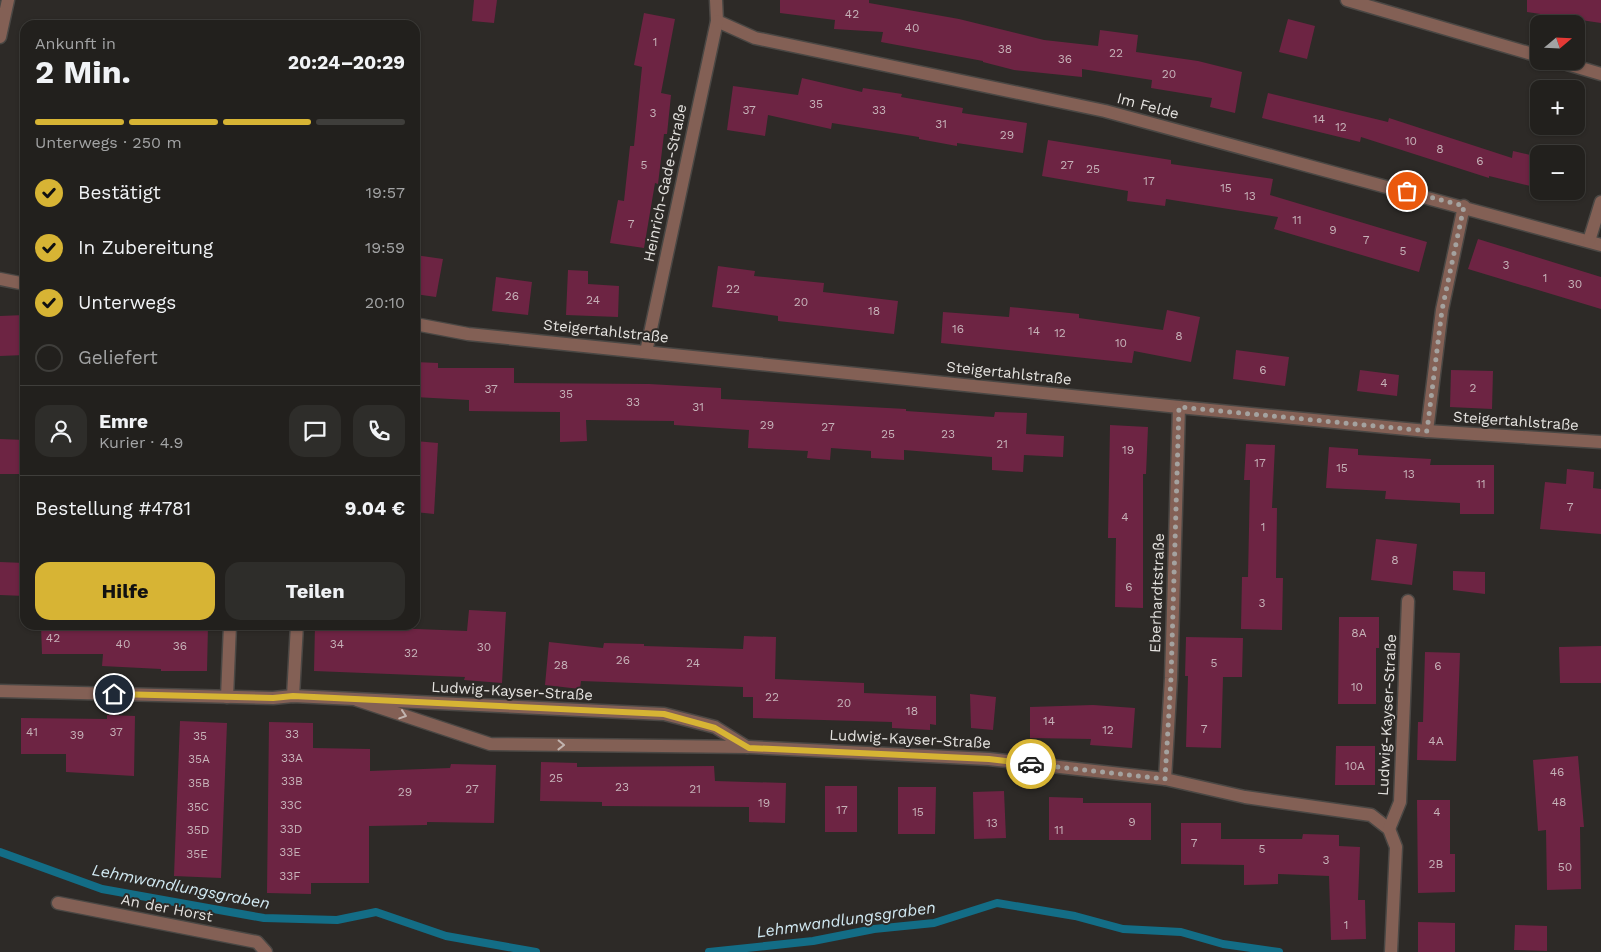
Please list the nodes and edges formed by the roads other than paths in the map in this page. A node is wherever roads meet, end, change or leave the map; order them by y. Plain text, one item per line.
1 (8, 0) edge
2 (716, 0) edge
3 (1346, 0) edge
4 (717, 21) junction
5 (0, 37) edge
6 (1530, 53) edge
7 (1585, 69) edge
8 (1601, 74) edge
9 (1601, 202) edge
10 (1464, 206) junction
11 (1595, 243) edge
12 (0, 279) edge
13 (20, 283) edge
14 (420, 325) edge
15 (646, 352) junction
16 (1179, 407) junction
17 (1427, 431) junction
18 (1601, 442) edge
19 (1408, 602) dead end
20 (230, 630) edge
21 (297, 630) edge
22 (0, 691) edge
23 (293, 696) junction
24 (227, 697) junction
25 (357, 700) junction
26 (749, 748) junction
27 (1165, 779) junction
28 (1389, 829) junction
29 (58, 903) dead end
30 (266, 952) edge
31 (1391, 952) edge

1 - 5 street
2 - 4 street
3 - 6 street
4 - 10 street, Im Felde
4 - 15 street, Heinrich-Gade-Straße
7 - 8 street
9 - 11 street
10 - 11 street, Im Felde
10 - 17 street
12 - 13 street
14 - 15 street, Steigertahlstraße
15 - 16 street, Steigertahlstraße
16 - 17 street, Steigertahlstraße
16 - 27 street, Eberhardtstraße
17 - 18 street, Steigertahlstraße
19 - 28 street, Ludwig-Kayser-Straße
20 - 24 street
21 - 23 street
22 - 24 street, Ludwig-Kayser-Straße
23 - 24 street, Ludwig-Kayser-Straße
23 - 25 street, Ludwig-Kayser-Straße
25 -> 26 street, Ludwig-Kayser-Straße
25 - 26 street, Ludwig-Kayser-Straße
26 - 27 street, Ludwig-Kayser-Straße
27 - 28 street, Ludwig-Kayser-Straße
28 - 31 street
29 - 30 street, An der Horst

